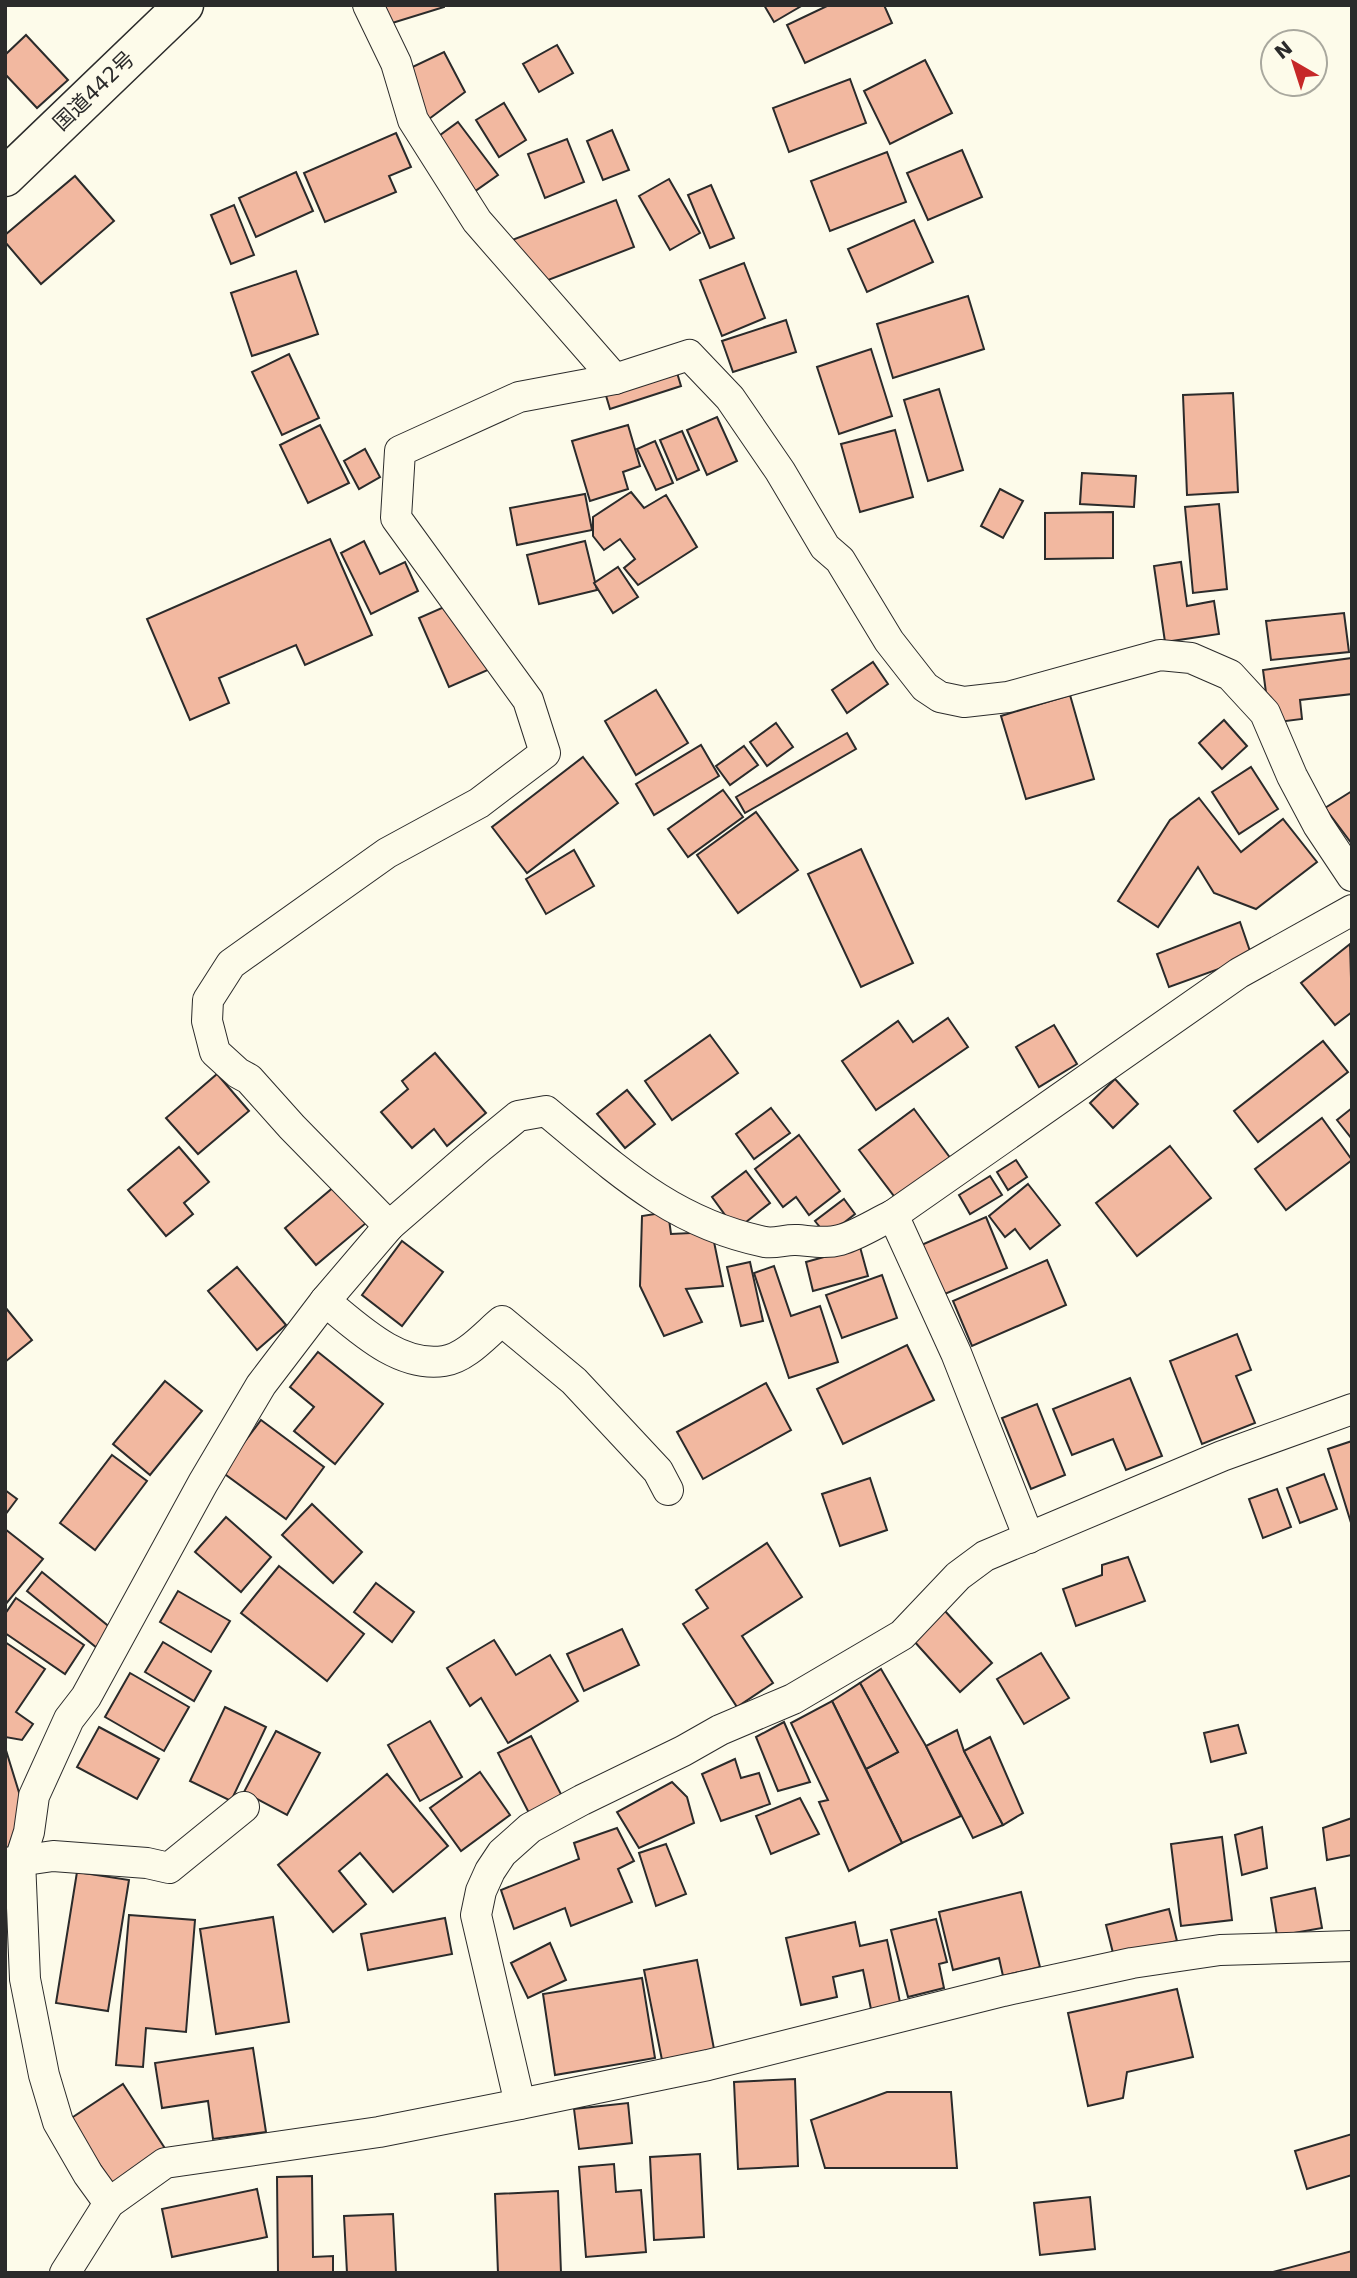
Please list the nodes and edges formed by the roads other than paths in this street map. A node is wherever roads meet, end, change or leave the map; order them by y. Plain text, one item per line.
1 (184, 5) edge
2 (368, 5) edge
3 (5, 177) edge
4 (615, 379) junction
5 (1352, 876) edge
6 (1352, 910) edge
7 (893, 1215) junction
8 (389, 1226) junction
9 (325, 1301) junction
10 (1352, 1409) edge
11 (668, 1490) dead end
12 (1029, 1538) junction
13 (244, 1807) dead end
14 (13, 1861) edge
15 (1352, 1946) edge
16 (520, 2104) junction
17 (109, 2203) junction
18 (65, 2273) edge

1 - 3 highway, 国道442号
2 - 4 street
4 - 5 street
4 - 8 street
6 - 7 street
7 - 8 street
7 - 12 street
8 - 9 street
9 - 11 street
9 - 14 street
10 - 12 street
12 - 16 street
13 - 14 street
14 - 17 street
15 - 16 street
16 - 17 street
17 - 18 street

